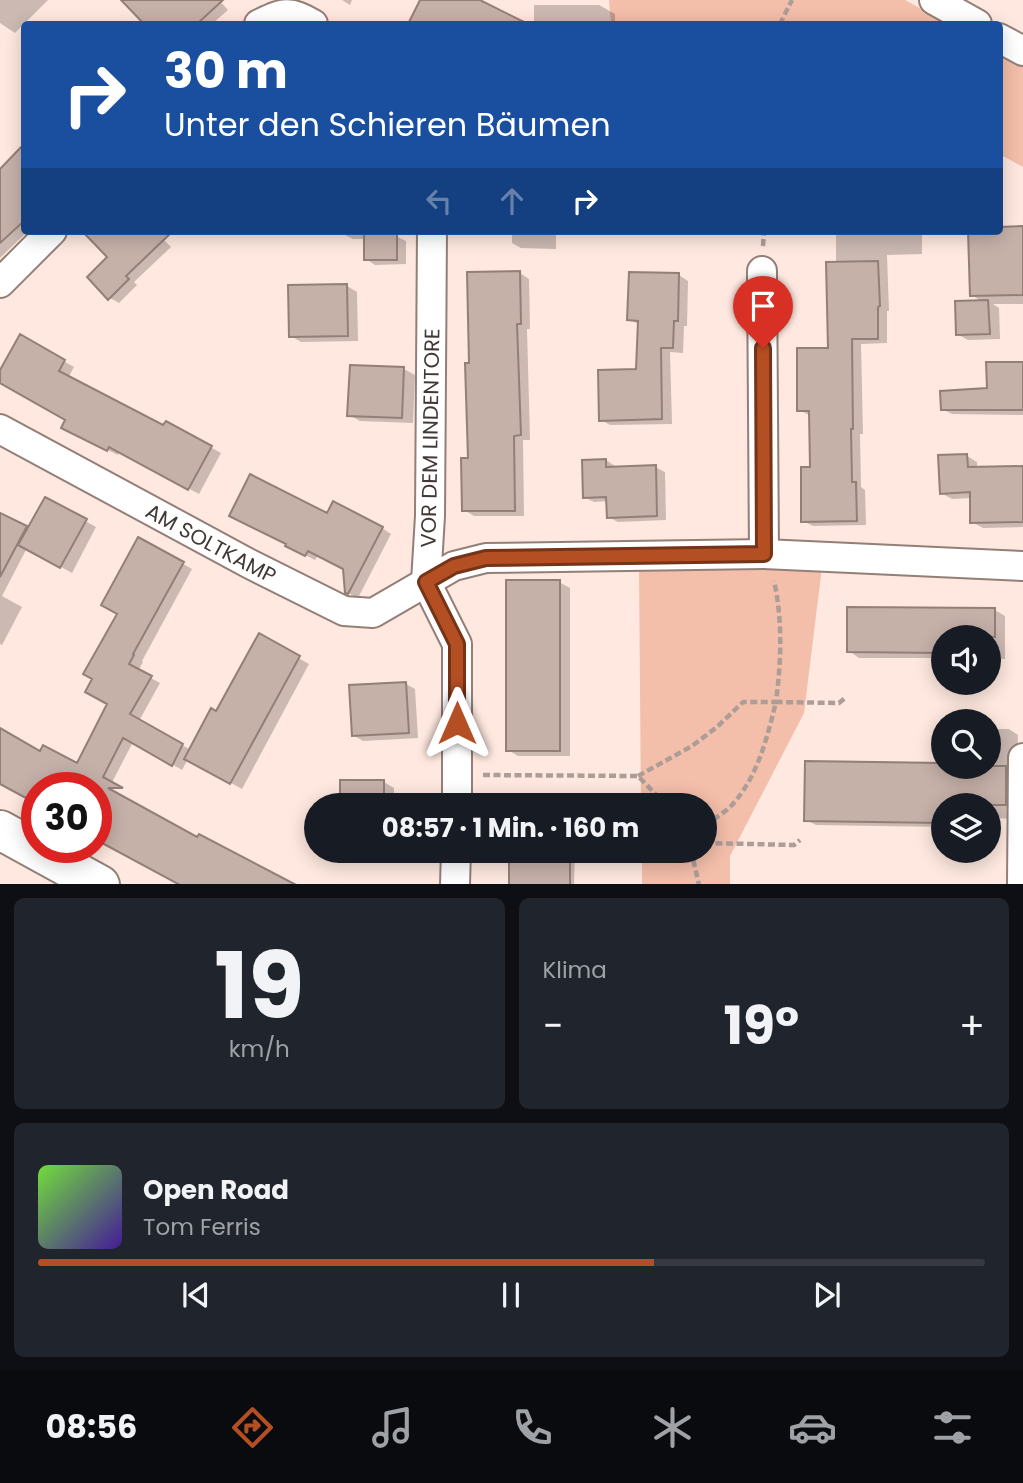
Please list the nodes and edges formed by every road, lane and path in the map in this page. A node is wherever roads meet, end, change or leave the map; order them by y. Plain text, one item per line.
1 (792, 0) edge
2 (934, 0) edge
3 (266, 21) edge
4 (307, 21) edge
5 (782, 21) edge
6 (971, 21) edge
7 (1003, 40) edge
8 (1023, 51) edge
9 (48, 235) edge
10 (432, 235) edge
11 (762, 271) dead end
12 (0, 283) edge
13 (0, 429) edge
14 (764, 554) junction
15 (1023, 566) edge
16 (426, 582) junction
17 (845, 698) dead end
18 (776, 702) junction
19 (1023, 758) edge
20 (457, 775) junction
21 (638, 776) junction
22 (457, 793) edge
23 (654, 793) edge
24 (717, 817) edge
25 (0, 830) edge
26 (800, 841) dead end
27 (717, 843) edge
28 (456, 863) edge
29 (694, 863) edge
30 (100, 884) edge
31 (455, 884) edge
32 (699, 884) edge
33 (1021, 884) edge

1 - 5 path
2 - 6 street
3 - 4 street
7 - 8 street
9 - 12 street
10 - 16 street, VOR DEM LINDENTORE
11 - 14 street
13 - 16 street, AM SOLTKAMP
14 - 15 street, AM SOLTKAMP
14 - 16 street, AM SOLTKAMP
14 - 18 path
16 - 20 street
17 - 18 path
18 - 21 path
18 - 24 path
19 - 33 street
20 - 21 path
20 - 22 street
21 - 23 path
25 - 30 street
26 - 27 path
28 - 31 street
29 - 32 path

